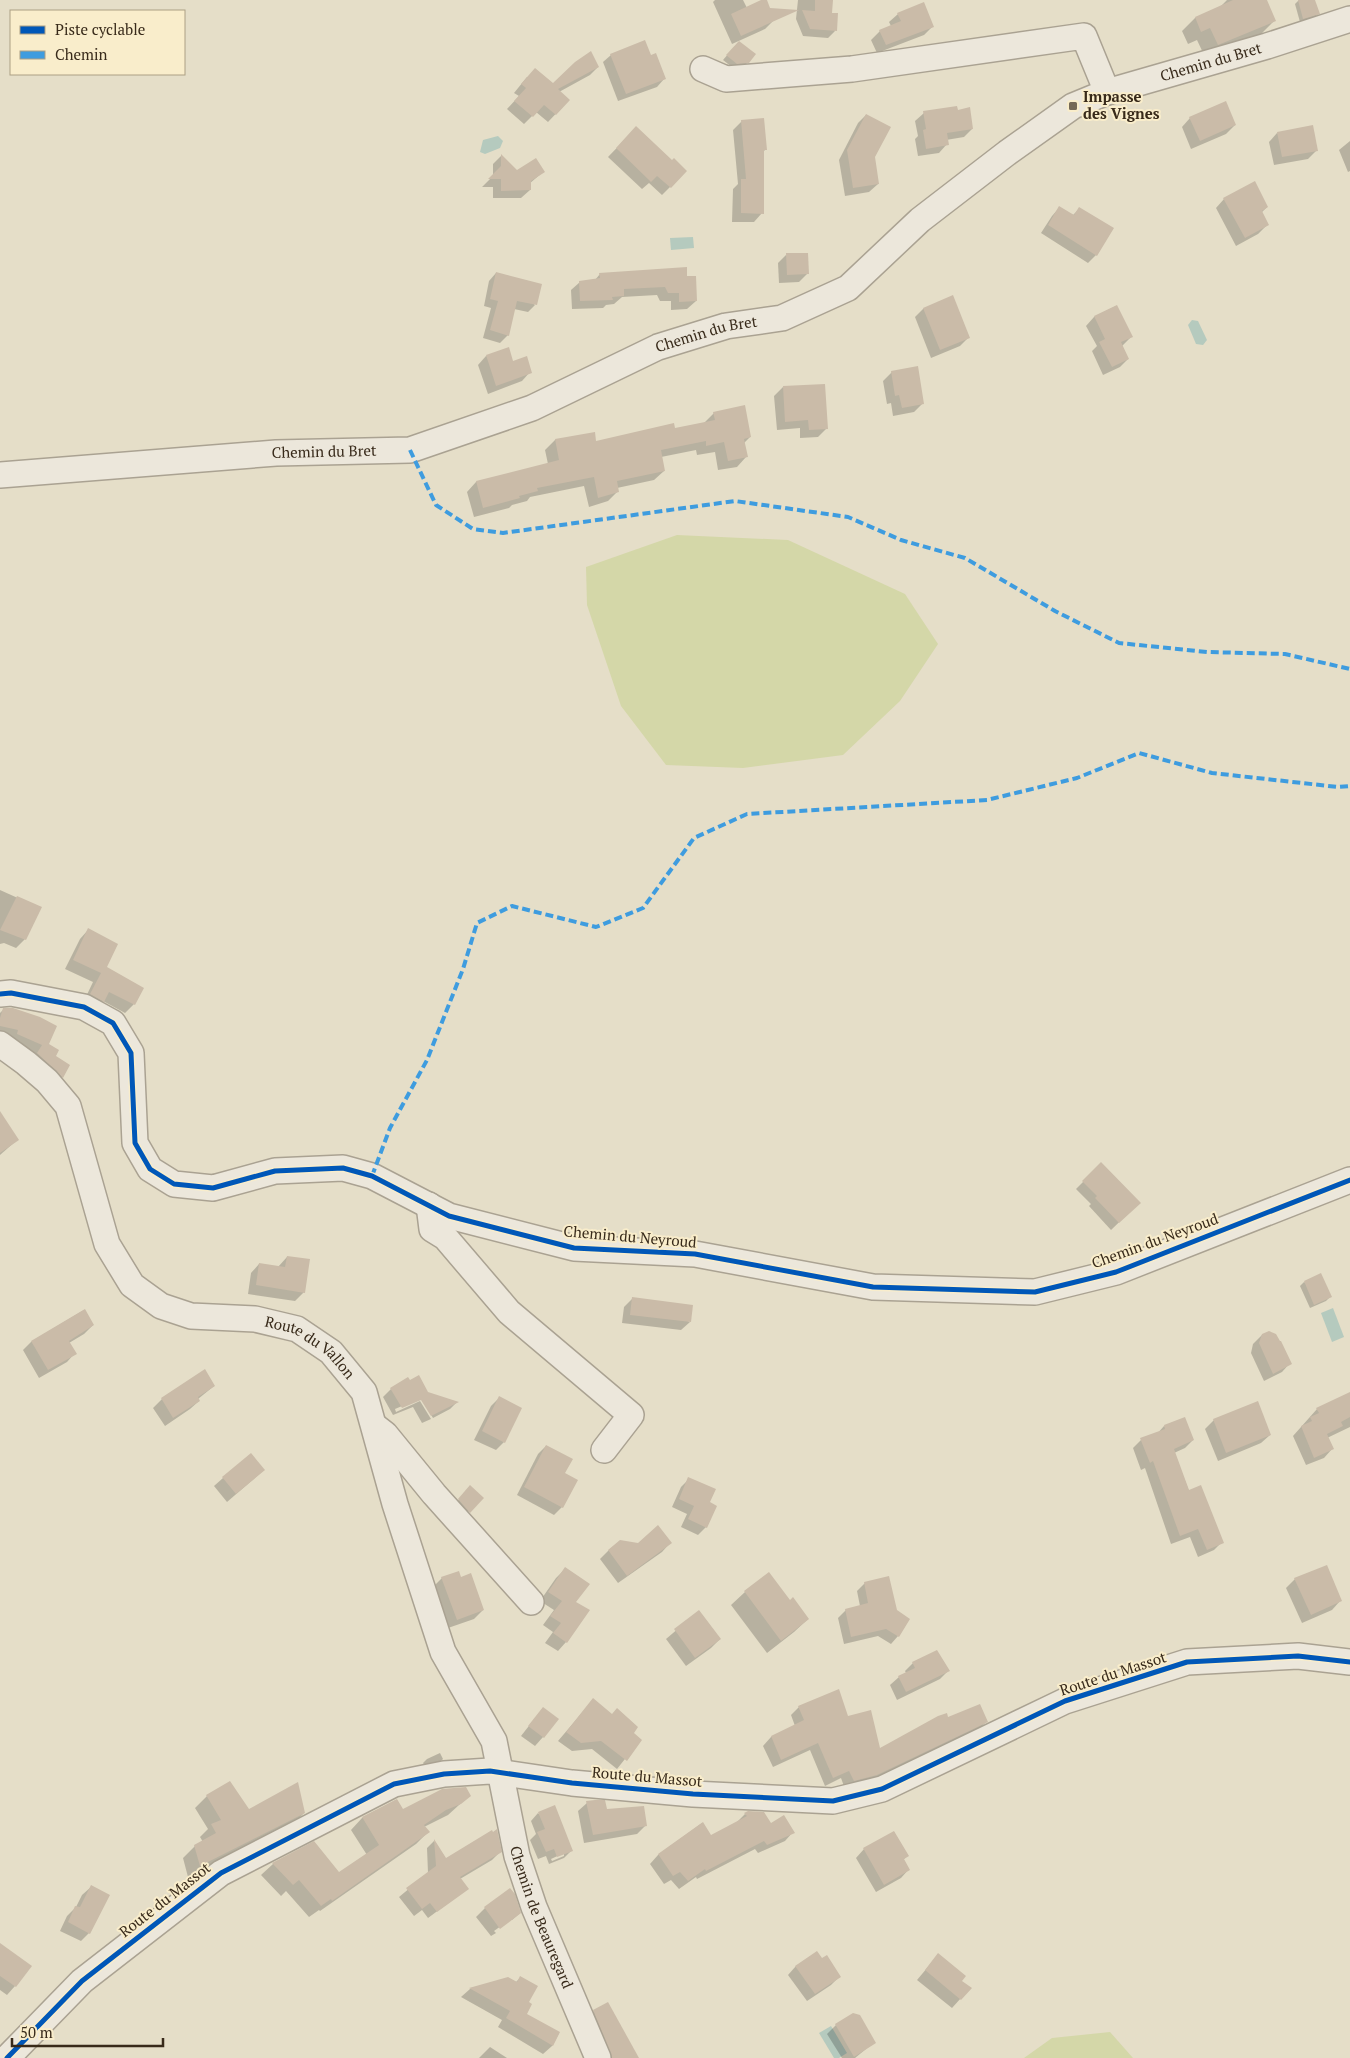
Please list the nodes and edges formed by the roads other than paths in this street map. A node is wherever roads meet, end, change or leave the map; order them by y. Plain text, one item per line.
1 (1350, 19) edge
2 (703, 69) dead end
3 (1108, 92) junction
4 (0, 475) edge
5 (0, 994) edge
6 (0, 1044) edge
7 (1350, 1180) edge
8 (429, 1205) junction
9 (374, 1425) junction
10 (604, 1450) dead end
11 (531, 1602) dead end
12 (1350, 1662) edge
13 (499, 1772) junction
14 (7, 2058) edge
15 (598, 2058) edge

1 - 3 street, Chemin du Bret
2 - 3 street
3 - 4 street, Chemin du Bret
5 - 8 street, Chemin du Neyroud
6 - 9 street, Route du Vallon
7 - 8 street, Chemin du Neyroud
8 - 10 street
9 - 11 street
9 - 13 street, Route du Vallon
12 - 13 street, Route du Massot
13 - 14 street, Route du Massot
13 - 15 street, Chemin de Beauregard

